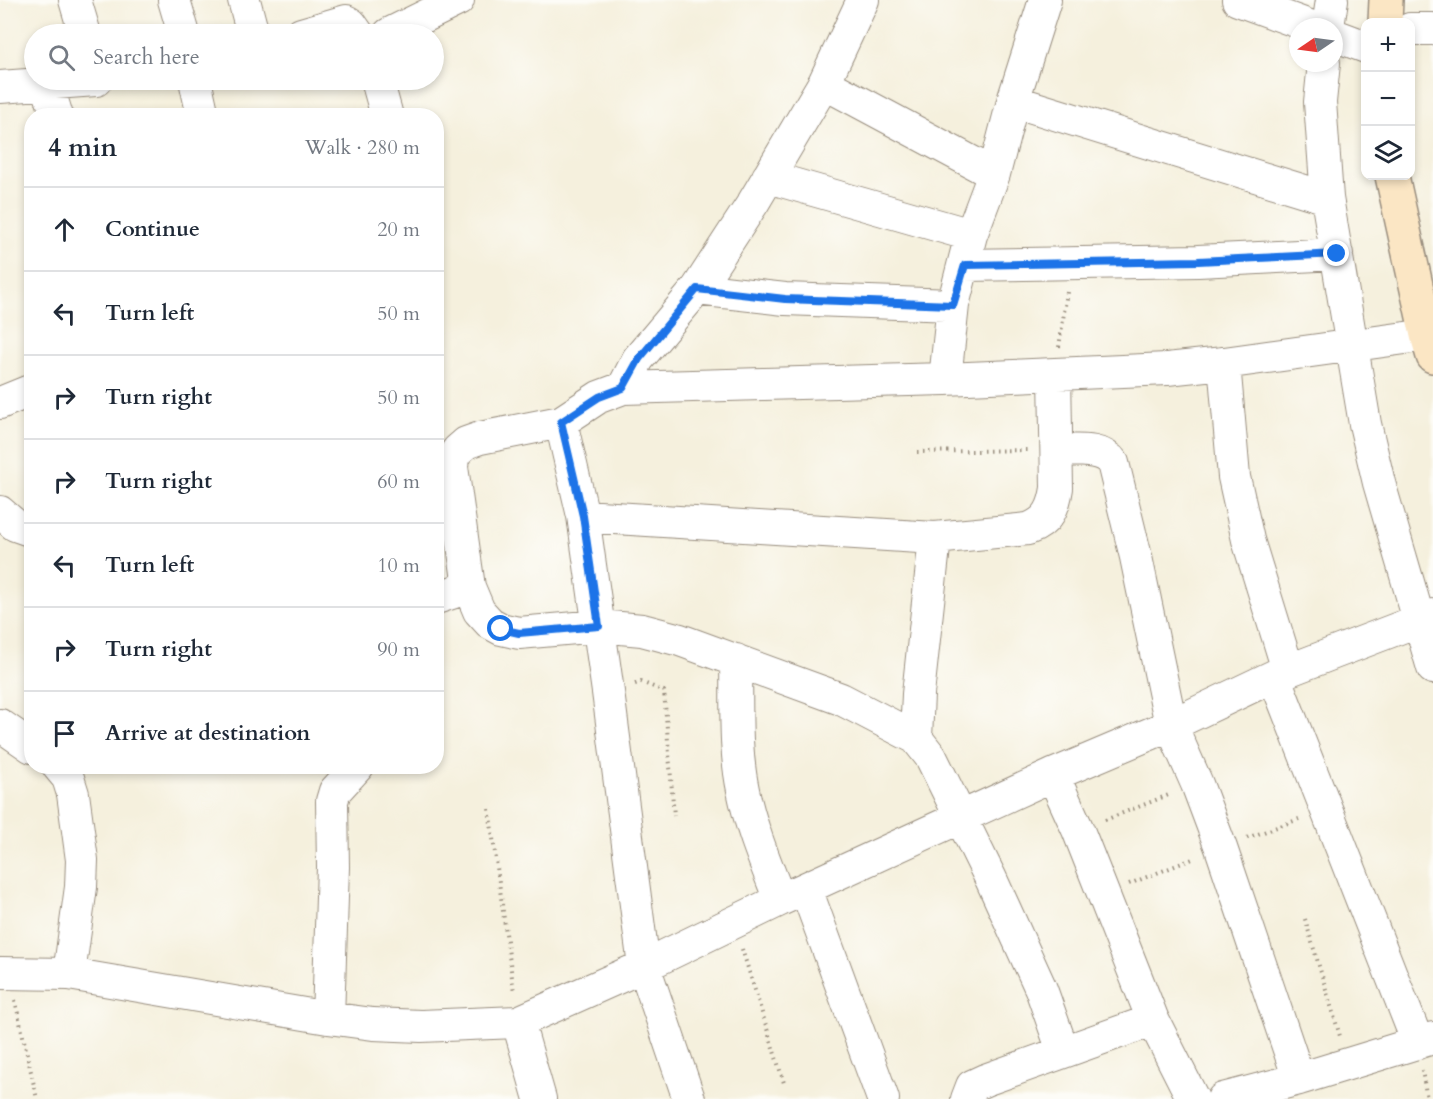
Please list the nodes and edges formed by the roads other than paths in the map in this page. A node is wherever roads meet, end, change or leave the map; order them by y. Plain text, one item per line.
1 (75, 0) edge
2 (174, 0) edge
3 (244, 0) edge
4 (458, 0) edge
5 (864, 0) edge
6 (1045, 0) edge
7 (1238, 0) edge
8 (1332, 0) edge
9 (1386, 0) edge
10 (1329, 18) edge
11 (1403, 18) edge
12 (1289, 19) edge
13 (83, 24) edge
14 (181, 24) edge
15 (250, 24) edge
16 (336, 24) edge
17 (351, 24) edge
18 (409, 24) edge
19 (1343, 38) edge
20 (1361, 45) edge
21 (1323, 72) edge
22 (824, 83) junction
23 (24, 85) edge
24 (0, 87) edge
25 (49, 90) edge
26 (197, 90) edge
27 (380, 90) edge
28 (1013, 101) junction
29 (54, 108) edge
30 (201, 108) edge
31 (385, 108) edge
32 (994, 174) junction
33 (768, 177) junction
34 (1393, 180) edge
35 (1327, 198) junction
36 (968, 250) junction
37 (1337, 254) junction
38 (697, 289) junction
39 (953, 305) junction
40 (1430, 345) edge
41 (1352, 346) junction
42 (1224, 363) junction
43 (1055, 374) junction
44 (945, 379) junction
45 (623, 388) junction
46 (24, 393) edge
47 (0, 403) edge
48 (561, 422) junction
49 (1057, 450) junction
50 (447, 451) edge
51 (0, 512) edge
52 (583, 516) junction
53 (24, 528) edge
54 (935, 538) junction
55 (469, 587) junction
56 (444, 595) edge
57 (1425, 618) edge
58 (599, 626) junction
59 (736, 660) junction
60 (1433, 668) edge
61 (1281, 673) junction
62 (0, 725) edge
63 (1171, 725) junction
64 (916, 738) junction
65 (24, 742) edge
66 (65, 774) edge
67 (351, 774) edge
68 (1053, 775) junction
69 (960, 818) junction
70 (793, 895) junction
71 (644, 966) junction
72 (5, 972) edge
73 (69, 974) junction
74 (328, 1018) junction
75 (1153, 1020) junction
76 (518, 1022) junction
77 (1426, 1041) edge
78 (1063, 1051) junction
79 (1299, 1079) junction
80 (540, 1099) edge
81 (689, 1099) edge
82 (883, 1099) edge
83 (967, 1099) edge
84 (1193, 1099) edge
85 (1223, 1099) edge

1 - 13 street
2 - 14 street
3 - 15 street
4 - 18 street
5 - 22 street
6 - 28 street
7 - 12 street
8 - 10 street
9 - 11 street
16 - 17 street
19 - 20 street
21 - 35 street
22 - 32 street
22 - 33 street
23 - 24 street
25 - 29 street
26 - 30 street
27 - 31 street
28 - 32 street
28 - 35 street
32 - 36 street
33 - 36 street
33 - 38 street
34 - 40 street
35 - 37 street
36 - 37 street
36 - 39 street
37 - 41 street
38 - 39 street
38 - 45 street
39 - 44 street
40 - 41 street
41 - 42 street
41 - 57 street
42 - 43 street
42 - 61 street
43 - 44 street
43 - 49 street
44 - 45 street
45 - 48 street
46 - 47 street
48 - 50 street
48 - 52 street
49 - 54 street
49 - 63 street
50 - 55 street
51 - 53 street
52 - 54 street
52 - 58 street
54 - 64 street
55 - 56 street
55 - 58 street
57 - 60 street
57 - 61 street
58 - 59 street
58 - 71 street
59 - 64 street
59 - 70 street
61 - 63 street
61 - 77 street
62 - 65 street
63 - 68 street
63 - 79 street
64 - 69 street
66 - 73 street
67 - 74 street
68 - 69 street
68 - 75 street
69 - 70 street
69 - 78 street
70 - 71 street
70 - 82 street
71 - 76 street
71 - 81 street
72 - 73 street
73 - 74 street
74 - 76 street
75 - 78 street
75 - 84 street
76 - 80 street
77 - 79 street
78 - 83 street
79 - 85 street

